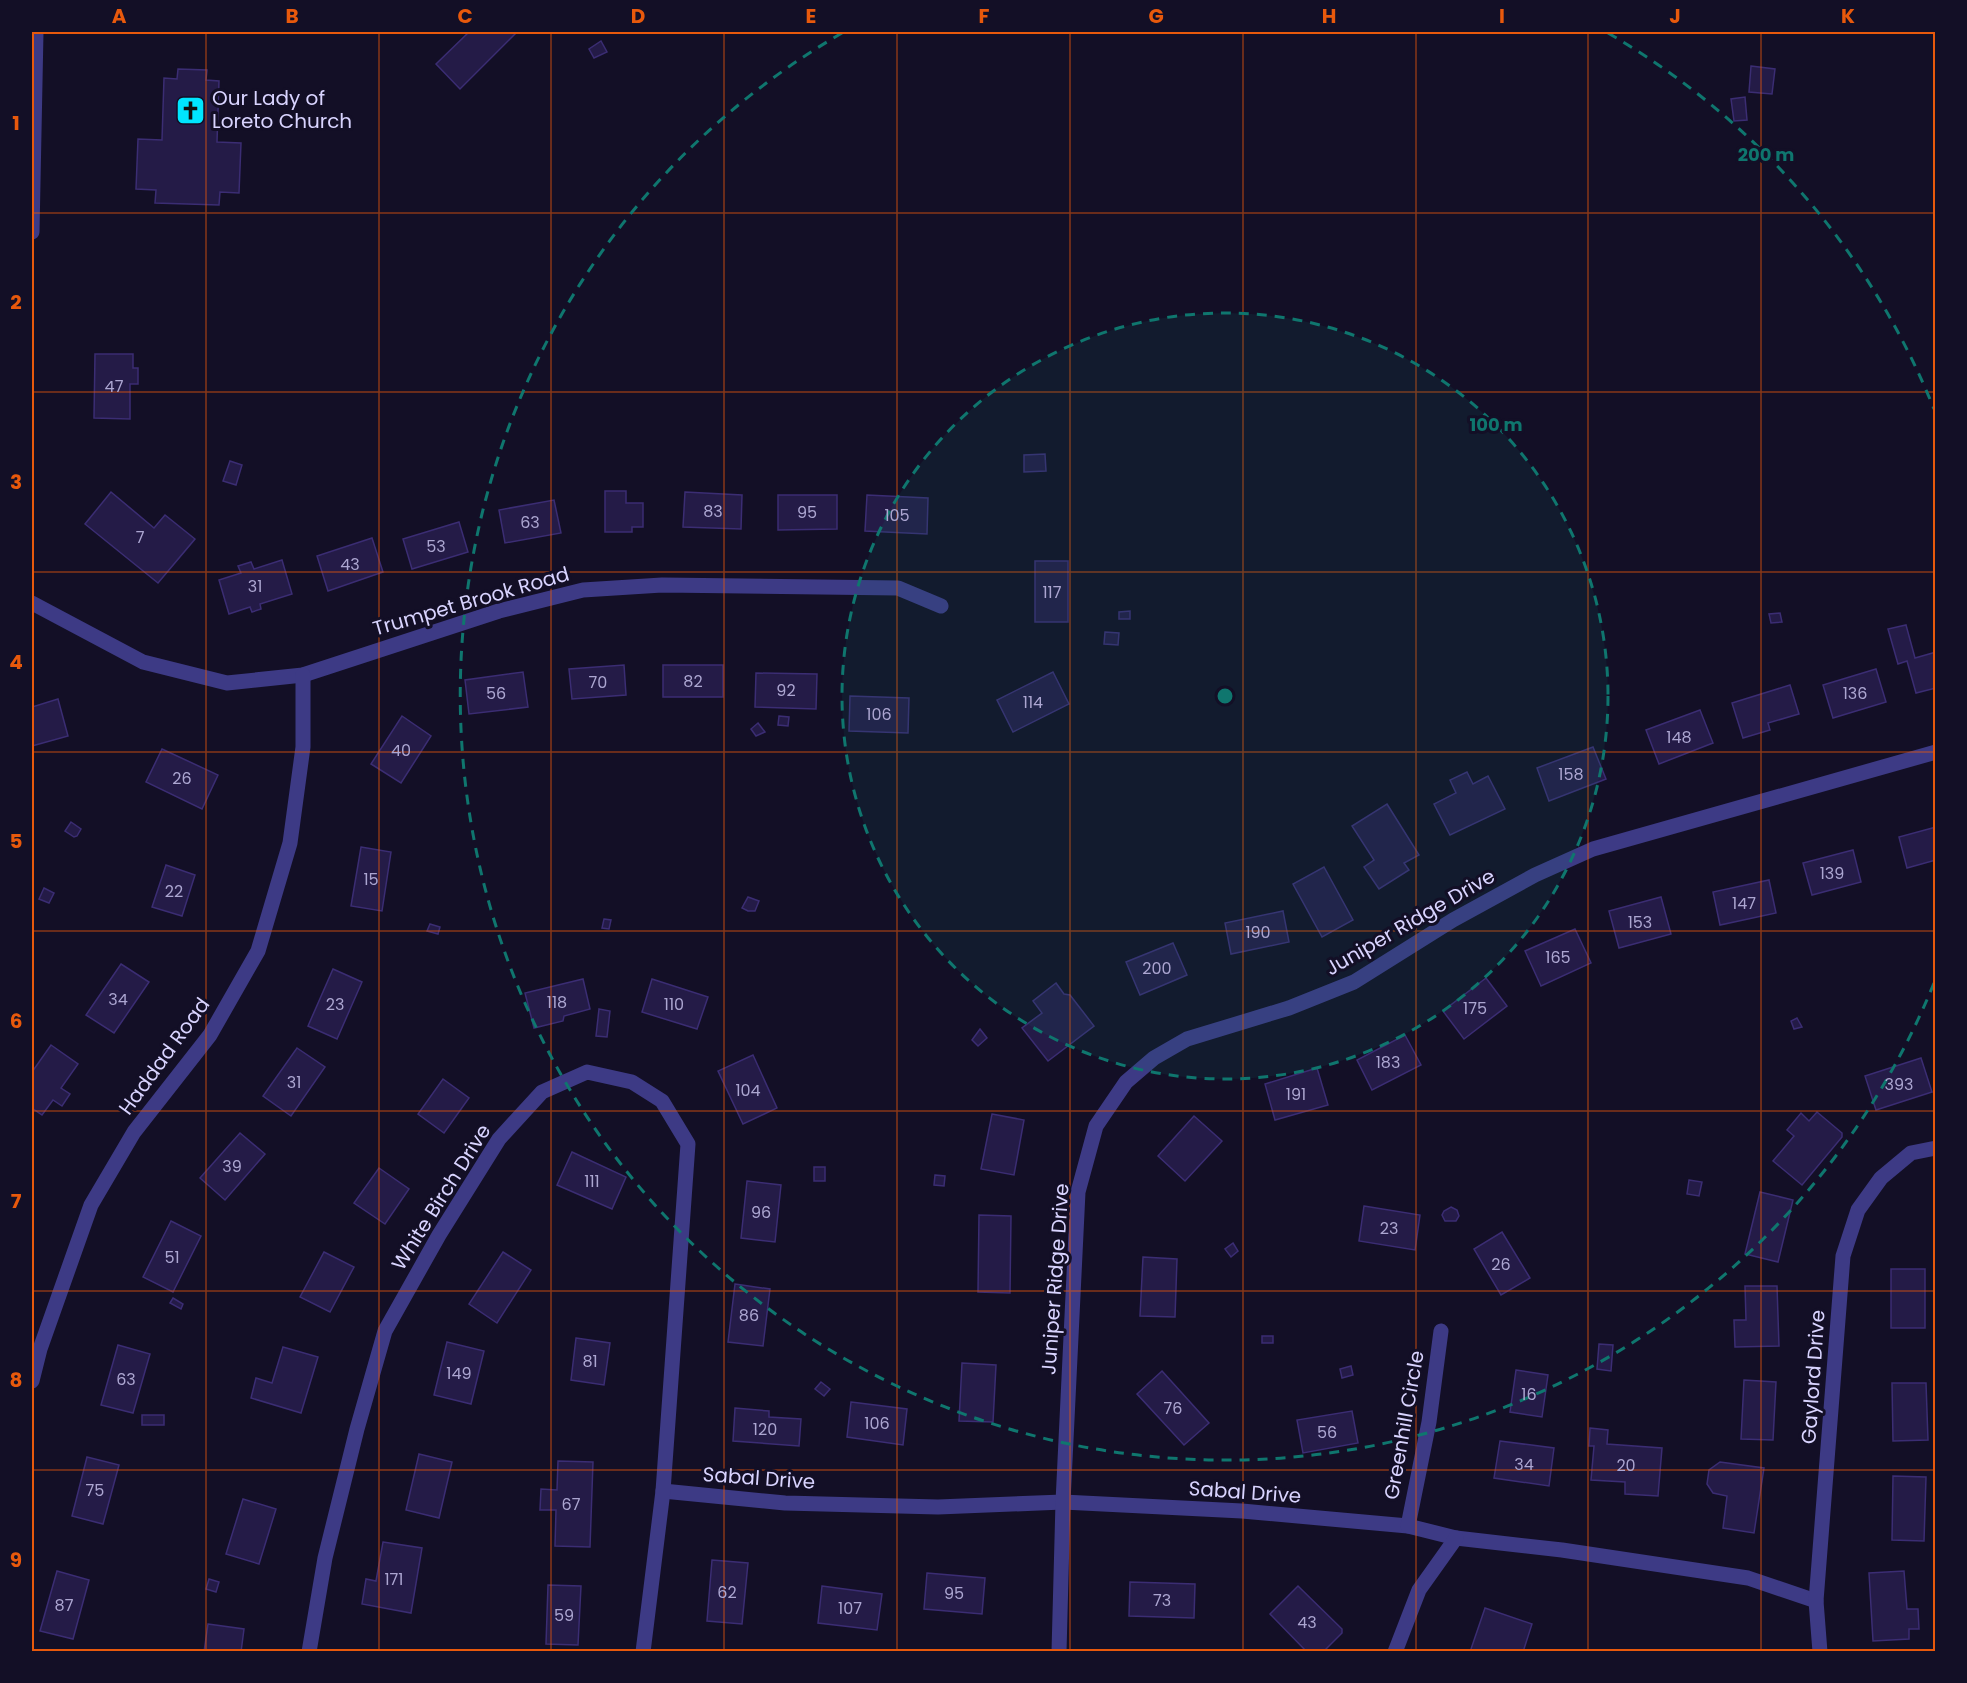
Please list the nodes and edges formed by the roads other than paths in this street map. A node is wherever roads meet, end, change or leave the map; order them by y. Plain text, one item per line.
1 (36, 32) edge
2 (32, 232) edge
3 (32, 603) edge
4 (941, 606) dead end
5 (303, 675) junction
6 (1935, 752) edge
7 (1935, 1148) edge
8 (1441, 1331) dead end
9 (32, 1381) edge
10 (663, 1491) junction
11 (1063, 1502) junction
12 (1408, 1526) junction
13 (1456, 1538) junction
14 (1816, 1601) junction
15 (309, 1652) edge
16 (643, 1652) edge
17 (1059, 1652) edge
18 (1395, 1652) edge
19 (1820, 1652) edge

1 - 2 street
3 - 5 street, Trumpet Brook Road
4 - 5 street, Trumpet Brook Road
5 - 9 street, Haddad Road
6 - 11 street, Juniper Ridge Drive
7 - 14 street, Gaylord Drive
8 - 12 street, Greenhill Circle
10 - 11 street, Sabal Drive
10 - 15 street, White Birch Drive
10 - 16 street, White Birch Drive
11 - 12 street, Sabal Drive
11 - 17 street, Juniper Ridge Drive
12 - 13 street, Sabal Drive
13 - 14 street, Sabal Drive
13 - 18 street
14 - 19 street, Gaylord Drive

